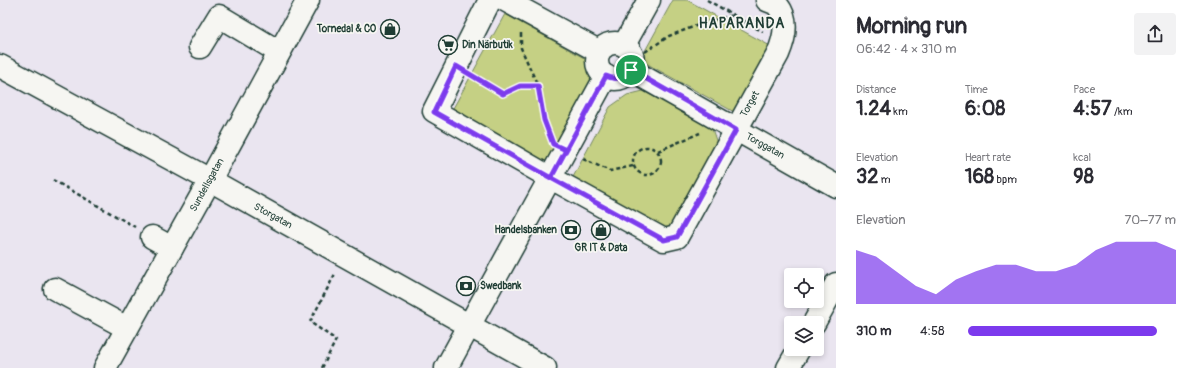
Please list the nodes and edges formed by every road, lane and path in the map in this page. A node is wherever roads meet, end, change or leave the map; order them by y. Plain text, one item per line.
1 (308, 0) edge
2 (490, 0) edge
3 (504, 0) edge
4 (649, 0) edge
5 (707, 0) edge
6 (767, 0) edge
7 (218, 8) edge
8 (527, 12) junction
9 (734, 16) junction
10 (783, 43) junction
11 (624, 45) junction
12 (200, 47) dead end
13 (653, 47) dead end
14 (279, 52) junction
15 (600, 52) junction
16 (0, 66) edge
17 (456, 66) junction
18 (631, 70) junction
19 (606, 76) junction
20 (538, 86) junction
21 (712, 116) junction
22 (736, 130) junction
23 (566, 150) junction
24 (658, 151) junction
25 (633, 166) junction
26 (551, 178) junction
27 (52, 180) dead end
28 (210, 180) junction
29 (836, 186) edge
30 (152, 237) joint
31 (172, 248) junction
32 (344, 256) junction
33 (836, 284) edge
34 (55, 289) dead end
35 (818, 316) edge
36 (469, 327) junction
37 (127, 328) junction
38 (795, 356) edge
39 (105, 368) edge
40 (322, 368) edge
41 (446, 368) edge
42 (545, 368) edge
43 (788, 368) edge

1 - 14 street, Sundellsgatan
2 - 17 street, Torget
3 - 8 street
4 - 11 street
5 - 9 path
6 - 10 street, Torget
7 - 12 street
7 - 14 street
8 - 15 street
8 - 20 path
9 - 10 path
9 - 13 path
10 - 22 street, Torget
11 - 15 street
11 - 18 street
14 - 28 street, Sundellsgatan
15 - 19 street
16 - 28 street, Storgatan
17 - 20 path
17 - 26 street, Torget
18 - 19 street
18 - 21 street, Torggatan
19 - 23 street
20 - 23 path
21 - 22 street, Torggatan
21 - 24 path
22 - 26 street, Torget
22 - 29 street, Torggatan
23 - 25 path
23 - 26 street
24 - 25 path
24 - 25 path
26 - 36 street
27 - 30 path
28 - 31 street, Sundellsgatan
28 - 32 street, Storgatan
30 - 31 street
31 - 37 street, Sundellsgatan
32 - 36 street, Storgatan
32 - 40 path
33 - 35 street
34 - 37 street
36 - 41 street
36 - 42 street, Storgatan
37 - 39 street, Sundellsgatan
38 - 43 street

